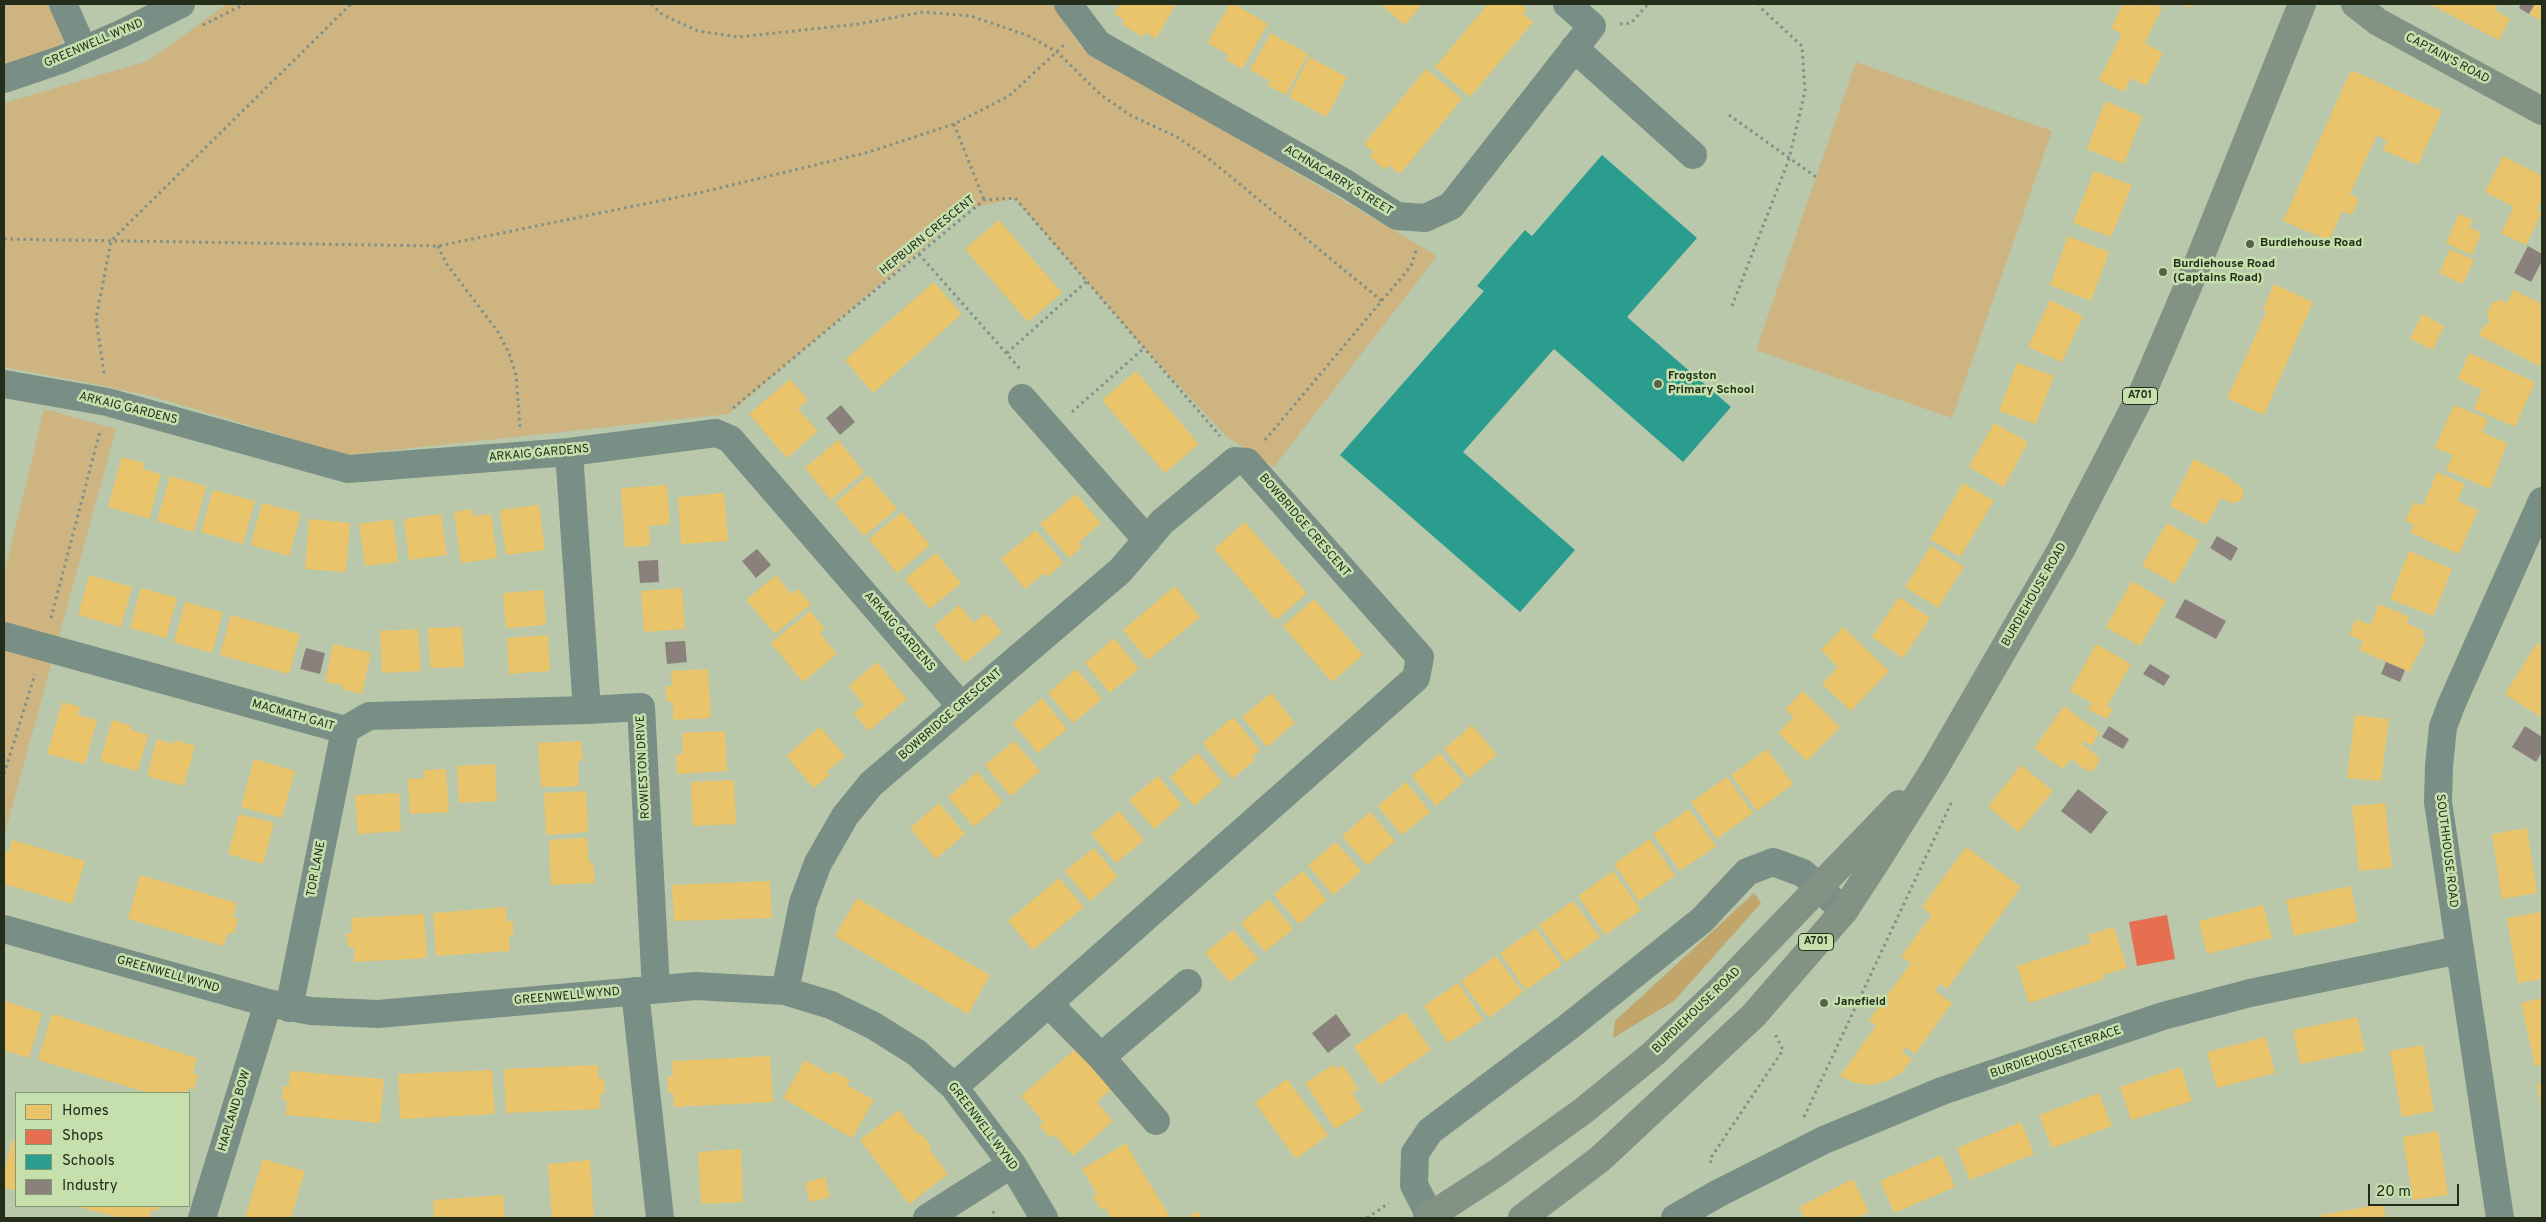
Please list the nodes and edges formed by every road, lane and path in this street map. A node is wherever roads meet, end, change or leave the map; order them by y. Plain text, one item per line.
1 (63, 4) edge
2 (181, 4) edge
3 (351, 4) edge
4 (651, 4) edge
5 (1567, 4) edge
6 (1759, 4) edge
7 (2302, 4) edge
8 (2355, 4) edge
9 (1075, 14) edge
10 (1574, 48) junction
11 (82, 49) junction
12 (1057, 52) junction
13 (4, 79) edge
14 (2542, 111) edge
15 (1729, 115) dead end
16 (954, 124) junction
17 (1692, 155) dead end
18 (1788, 159) junction
19 (1816, 178) dead end
20 (984, 200) junction
21 (1426, 218) junction
22 (4, 239) edge
23 (111, 241) junction
24 (438, 246) junction
25 (920, 254) junction
26 (1087, 281) junction
27 (1382, 301) junction
28 (1732, 306) dead end
29 (1144, 348) junction
30 (1007, 353) junction
31 (4, 384) edge
32 (1023, 386) joint
33 (107, 402) junction
34 (1051, 430) junction
35 (716, 433) junction
36 (569, 452) junction
37 (523, 456) junction
38 (1241, 461) junction
39 (2542, 501) edge
40 (1147, 540) junction
41 (2534, 546) edge
42 (4, 636) edge
43 (44, 645) junction
44 (962, 706) junction
45 (587, 710) junction
46 (345, 730) junction
47 (1935, 768) junction
48 (4, 774) edge
49 (1820, 887) junction
50 (1844, 911) junction
51 (4, 929) edge
52 (2459, 950) junction
53 (1188, 983) dead end
54 (646, 990) junction
55 (785, 991) junction
56 (1049, 1004) junction
57 (278, 1005) junction
58 (1760, 1007) junction
59 (1101, 1057) junction
60 (954, 1087) junction
61 (1156, 1120) dead end
62 (1787, 1159) junction
63 (1012, 1164) junction
64 (1719, 1193) junction
65 (1428, 1217) edge
66 (202, 1218) edge
67 (660, 1218) edge
68 (927, 1218) edge
69 (1044, 1218) edge
70 (1522, 1218) edge
71 (1675, 1218) edge
72 (2500, 1218) edge

1 - 11 street
2 - 11 street, GREENWELL WYND
3 - 23 path
4 - 12 path
5 - 10 street, ACHNACARRY STREET
6 - 18 path
7 - 47 main road, BURDIEHOUSE ROAD / A701
8 - 14 main road, CAPTAIN'S ROAD
9 - 12 path
9 - 21 street, ACHNACARRY STREET
10 - 17 street
10 - 21 street, ACHNACARRY STREET
11 - 13 street, GREENWELL WYND
12 - 16 path
12 - 27 path
15 - 18 path
16 - 20 path
16 - 24 path
18 - 19 path
18 - 28 path
20 - 25 path, HEPBURN CRESCENT
20 - 26 path, HEPBURN CRESCENT
21 - 27 path
22 - 23 path
23 - 24 path
23 - 33 path
24 - 37 path
25 - 30 path
25 - 35 path, HEPBURN CRESCENT
26 - 29 path, HEPBURN CRESCENT
26 - 30 path
27 - 38 path
29 - 34 path
29 - 38 path, HEPBURN CRESCENT
30 - 32 path
31 - 33 street, ARKAIG GARDENS
32 - 34 street
33 - 37 street, ARKAIG GARDENS
33 - 43 path
34 - 40 street
35 - 36 street, ARKAIG GARDENS
35 - 44 street, ARKAIG GARDENS
36 - 37 street, ARKAIG GARDENS
36 - 45 street
38 - 40 street, BOWBRIDGE CRESCENT
38 - 56 street, BOWBRIDGE CRESCENT
39 - 41 street, SOUTHHOUSE ROAD
40 - 44 street, BOWBRIDGE CRESCENT
41 - 52 street, SOUTHHOUSE ROAD
42 - 43 street, MACMATH GAIT
43 - 46 street, MACMATH GAIT
43 - 48 path
44 - 55 street, BOWBRIDGE CRESCENT
45 - 46 street, MACMATH GAIT
45 - 54 street, ROWIESTON DRIVE
46 - 57 street, TOR LANE
47 - 49 main road, BURDIEHOUSE ROAD / A701
47 - 50 main road, BURDIEHOUSE ROAD / A701
47 - 62 path
49 - 50 street
49 - 65 main road, BURDIEHOUSE ROAD / A701
49 - 65 street
50 - 58 main road, BURDIEHOUSE ROAD / A701
51 - 57 street, GREENWELL WYND
52 - 62 street, BURDIEHOUSE TERRACE
52 - 72 street, SOUTHHOUSE ROAD
53 - 59 street
54 - 55 street, GREENWELL WYND
54 - 57 street, GREENWELL WYND
54 - 67 street
55 - 60 street, GREENWELL WYND
56 - 59 street
56 - 60 street, BOWBRIDGE CRESCENT
57 - 66 street, HAPLAND BOW
58 - 64 path
58 - 70 main road, BURDIEHOUSE ROAD / A701
59 - 61 street
60 - 63 street, GREENWELL WYND
62 - 64 street, BURDIEHOUSE TERRACE
63 - 68 street
63 - 69 street, GREENWELL WYND
64 - 71 street, BURDIEHOUSE TERRACE

